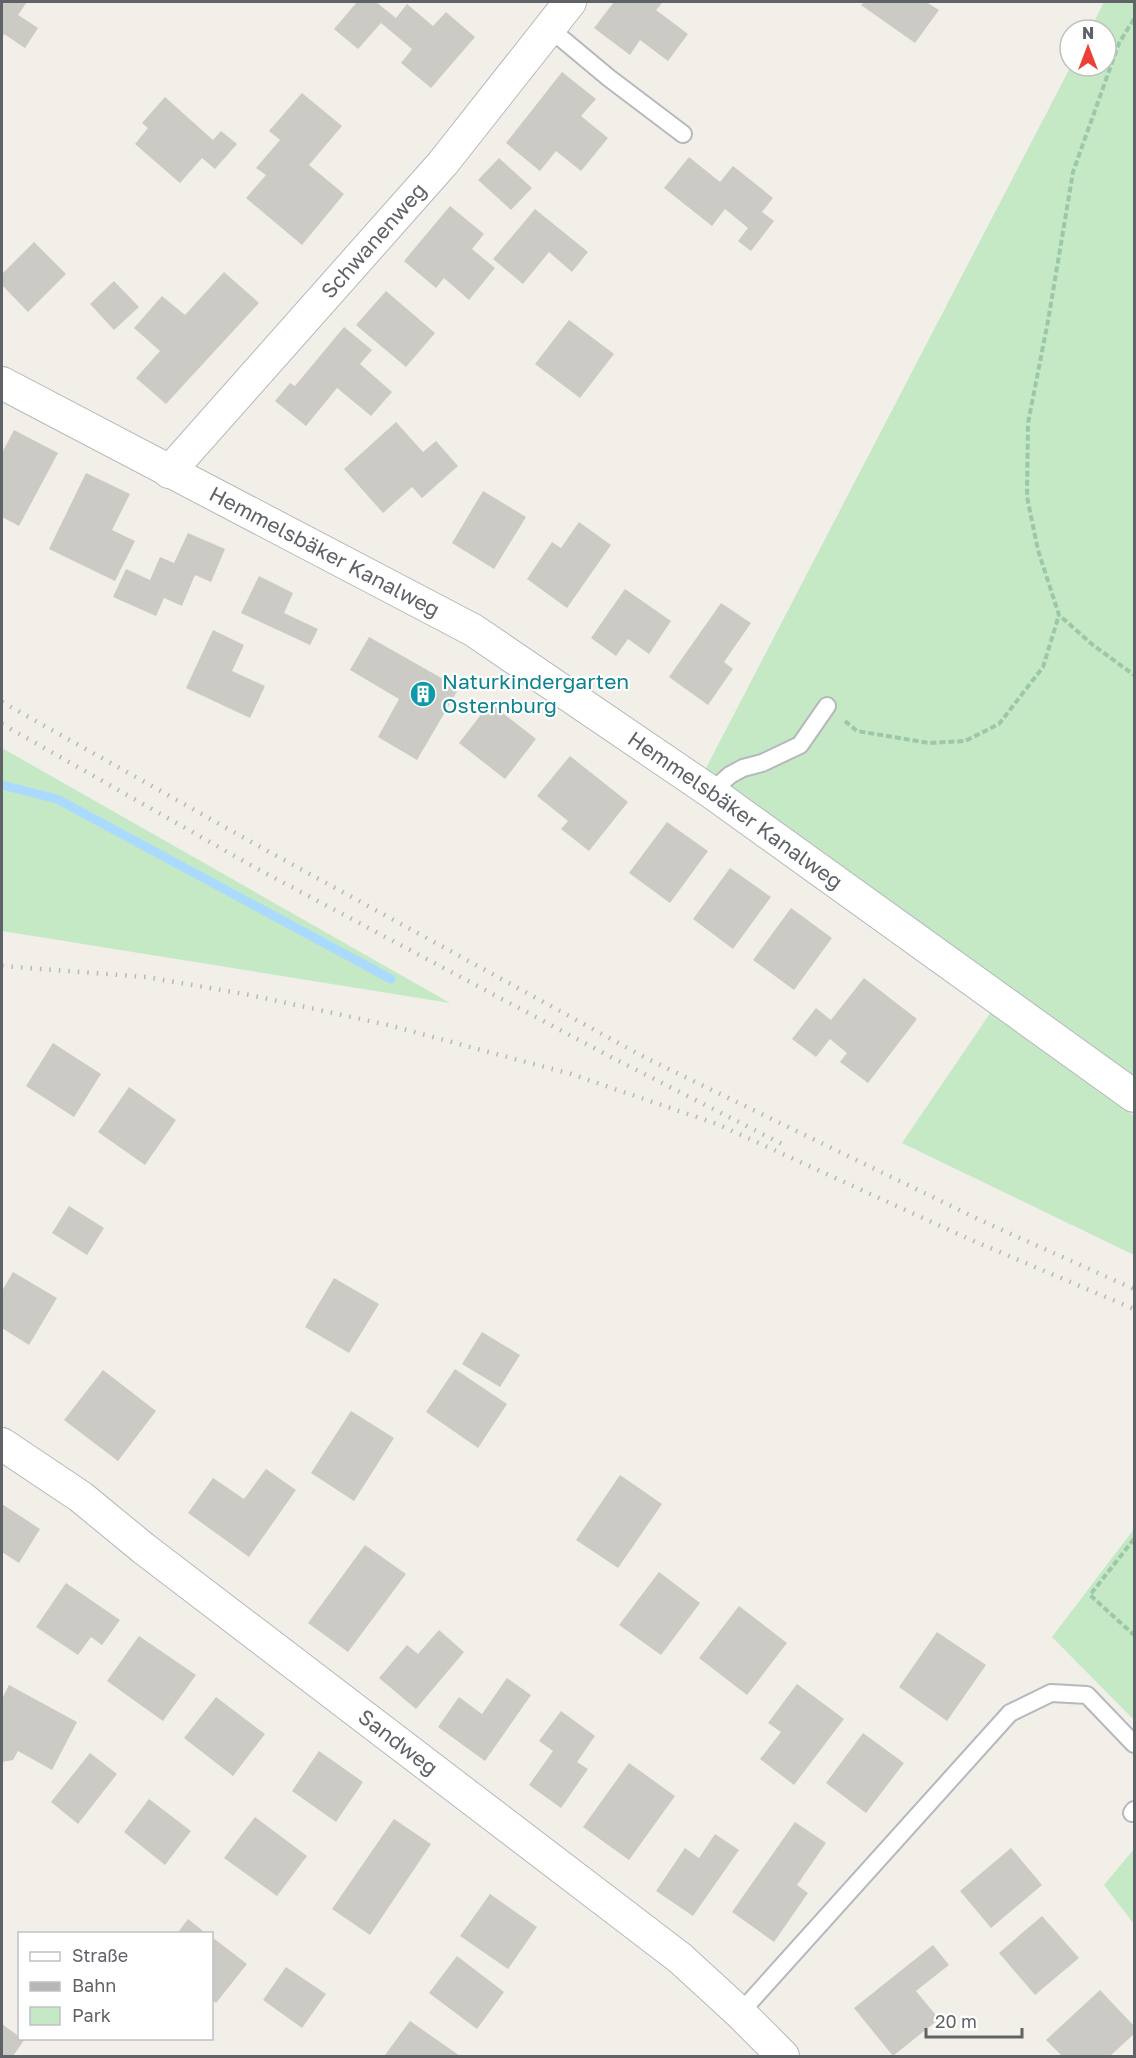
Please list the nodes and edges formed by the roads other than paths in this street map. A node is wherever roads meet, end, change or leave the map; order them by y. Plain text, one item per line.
1 (570, 2) edge
2 (549, 28) junction
3 (683, 134) dead end
4 (2, 383) edge
5 (169, 472) junction
6 (827, 706) road end
7 (711, 792) junction
8 (1134, 1096) edge
9 (2, 1444) edge
10 (1134, 1744) edge
11 (740, 2013) junction
12 (783, 2056) edge

1 - 2 street, Schwanenweg
2 - 3 lane
2 - 5 street, Schwanenweg
4 - 5 street, Hemmelsbäker Kanalweg
5 - 7 street, Hemmelsbäker Kanalweg
6 - 7 lane
7 - 8 street, Hemmelsbäker Kanalweg
9 - 11 street, Sandweg
10 - 11 lane
11 - 12 street, Sandweg

